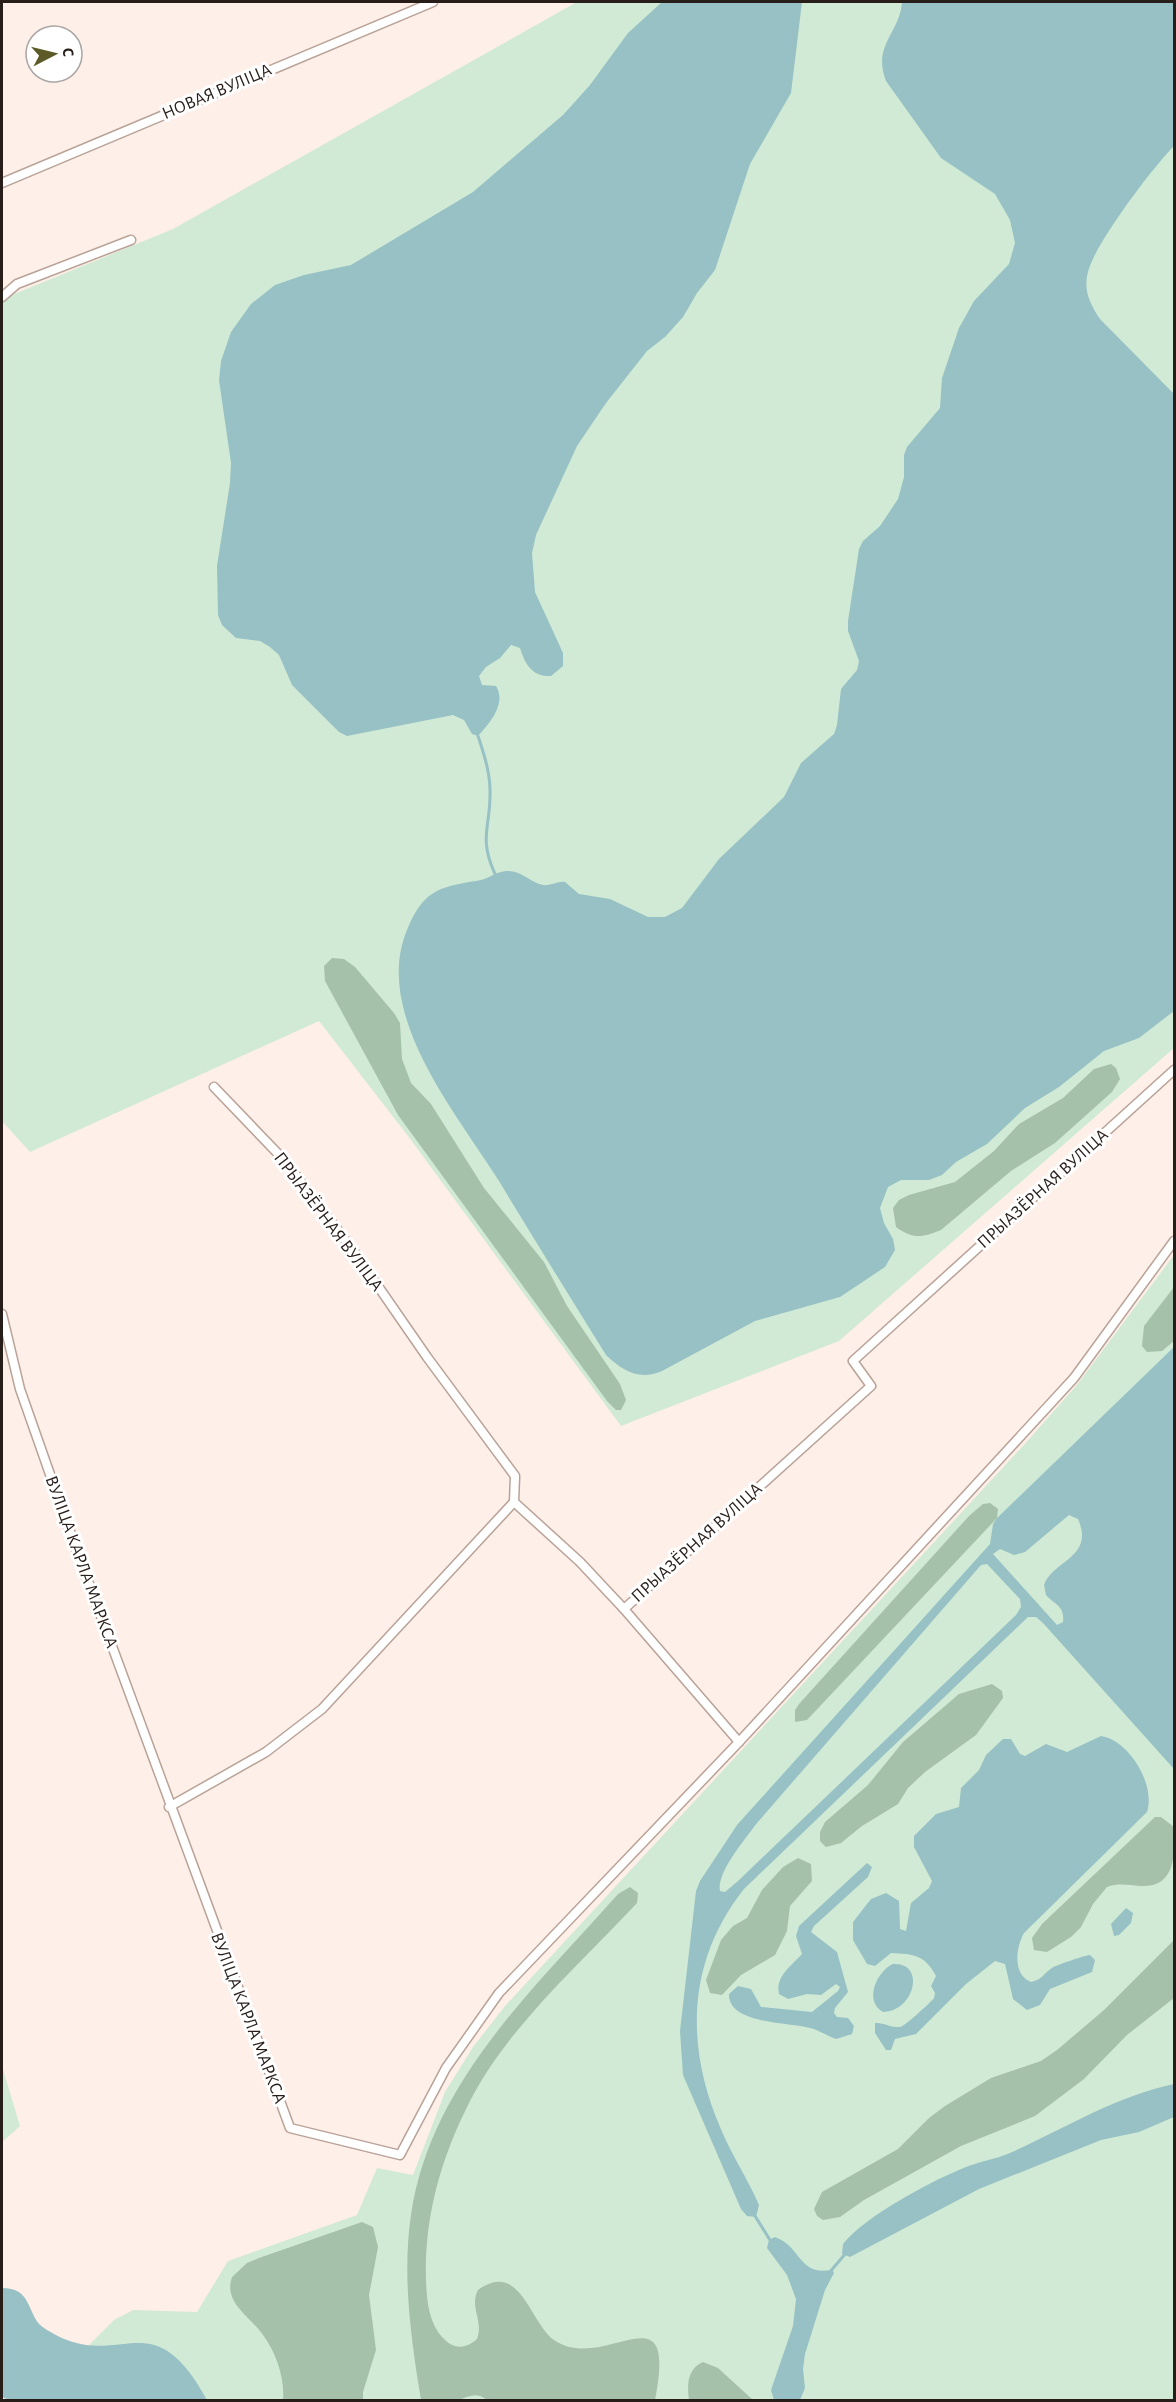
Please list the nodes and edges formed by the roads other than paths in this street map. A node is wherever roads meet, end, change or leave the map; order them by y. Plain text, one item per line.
1 (433, 2) edge
2 (2, 183) edge
3 (131, 240) dead end
4 (2, 297) edge
5 (1174, 1070) edge
6 (214, 1087) dead end
7 (1174, 1241) edge
8 (2, 1314) edge
9 (514, 1503) junction
10 (624, 1609) junction
11 (739, 1742) junction
12 (169, 1807) junction

1 - 2 street, НОВАЯ ВУЛІЦА
3 - 4 street
5 - 10 street, ПРЫАЗЁРНАЯ ВУЛІЦА
6 - 9 street, ПРЫАЗЁРНАЯ ВУЛІЦА
7 - 11 street
8 - 12 street, ВУЛІЦА КАРЛА МАРКСА
9 - 10 street, ПРЫАЗЁРНАЯ ВУЛІЦА
9 - 12 street
10 - 11 street
11 - 12 street, ВУЛІЦА КАРЛА МАРКСА

